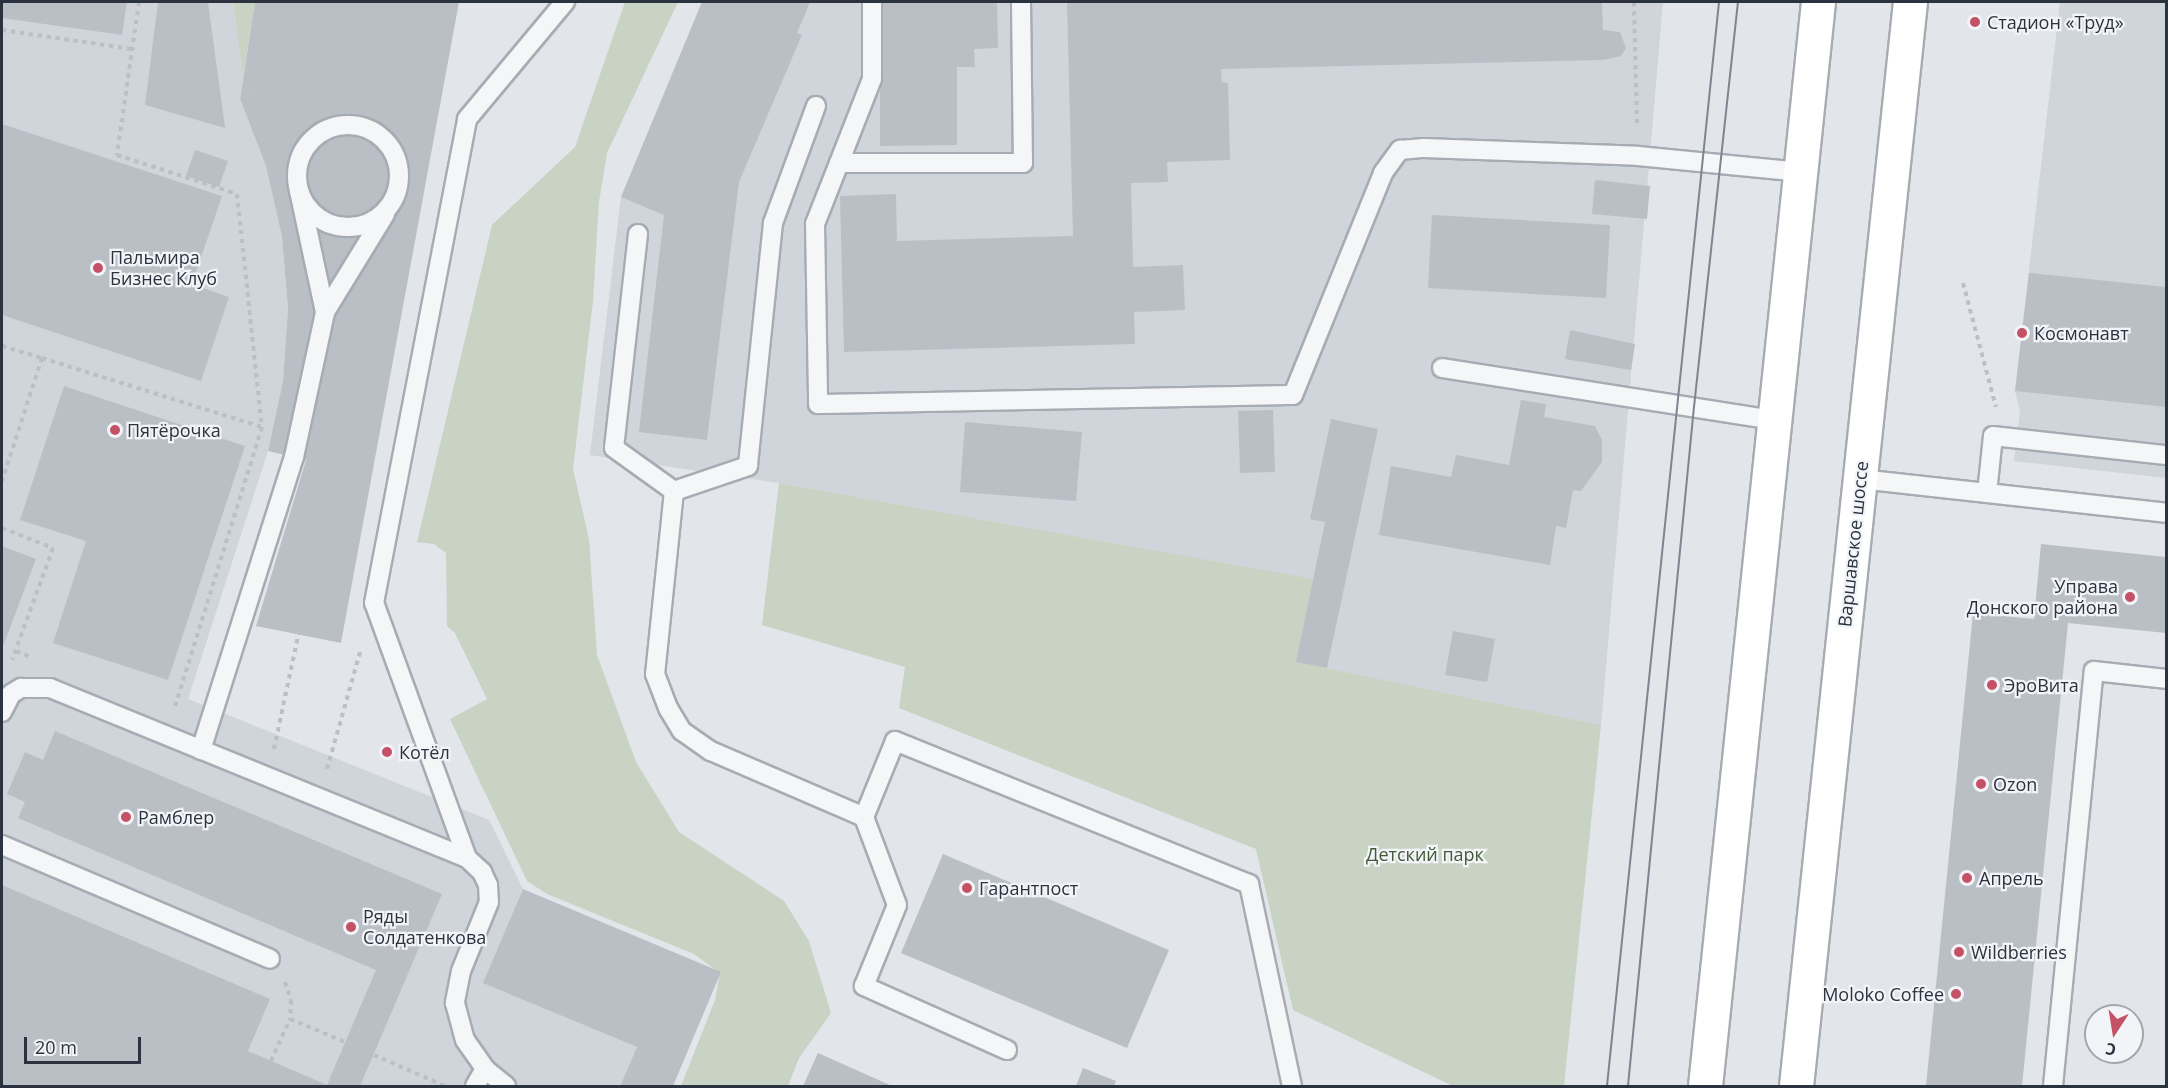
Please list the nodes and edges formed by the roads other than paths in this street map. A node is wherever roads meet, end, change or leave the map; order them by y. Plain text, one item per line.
1 (565, 2) edge
2 (872, 2) edge
3 (1021, 2) edge
4 (1818, 2) edge
5 (1910, 2) edge
6 (816, 106) dead end
7 (839, 163) junction
8 (1801, 172) junction
9 (299, 191) junction
10 (390, 206) junction
11 (638, 234) dead end
12 (325, 312) junction
13 (1442, 368) dead end
14 (1775, 420) junction
15 (2166, 455) edge
16 (1860, 479) junction
17 (674, 491) junction
18 (1987, 493) junction
19 (2166, 513) edge
20 (2166, 679) edge
21 (2, 712) edge
22 (201, 750) junction
23 (864, 817) junction
24 (2, 845) edge
25 (467, 858) junction
26 (270, 959) road end
27 (1007, 1050) dead end
28 (485, 1069) junction
29 (474, 1086) edge
30 (506, 1086) edge
31 (1292, 1086) edge
32 (1705, 1086) edge
33 (1796, 1086) edge
34 (2053, 1086) edge

1 - 25 lane
2 - 7 lane
3 - 7 lane
4 - 8 main road
5 - 16 main road, Варшавское шоссе
6 - 17 lane
7 - 8 lane
8 - 14 main road
9 - 10 lane
9 - 10 lane
9 - 12 lane
10 - 12 lane
11 - 17 lane
12 - 22 lane
13 - 14 lane
14 - 32 main road
15 - 18 lane
16 - 18 lane
16 - 33 main road, Варшавское шоссе
17 - 23 lane
18 - 19 lane
20 - 34 lane
21 - 22 lane
22 - 25 lane
23 - 27 lane
23 - 31 lane
24 - 26 lane
25 - 28 lane
28 - 29 lane
28 - 30 lane

